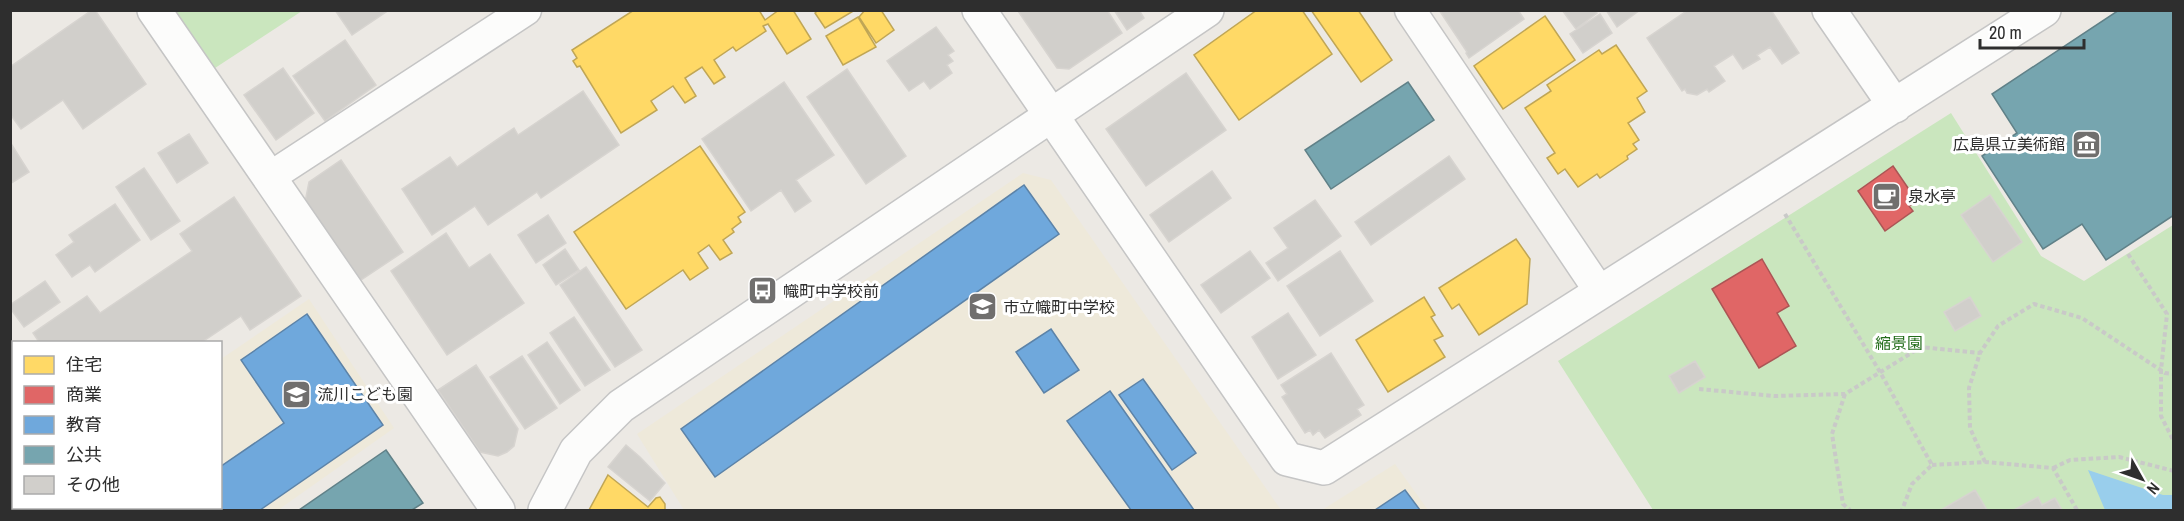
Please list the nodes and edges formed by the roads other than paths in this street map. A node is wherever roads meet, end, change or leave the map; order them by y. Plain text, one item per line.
1 (154, 10) edge
2 (526, 10) edge
3 (979, 10) edge
4 (1207, 10) edge
5 (1410, 10) edge
6 (1829, 10) edge
7 (2044, 10) edge
8 (1895, 106) junction
9 (1050, 116) junction
10 (270, 177) junction
11 (1600, 292) junction
12 (498, 510) edge
13 (545, 510) edge

1 - 10 street
2 - 10 street
3 - 9 street
4 - 9 street
5 - 11 street
6 - 8 street
7 - 8 street
8 - 11 street
9 - 11 street
9 - 13 street
10 - 12 street

